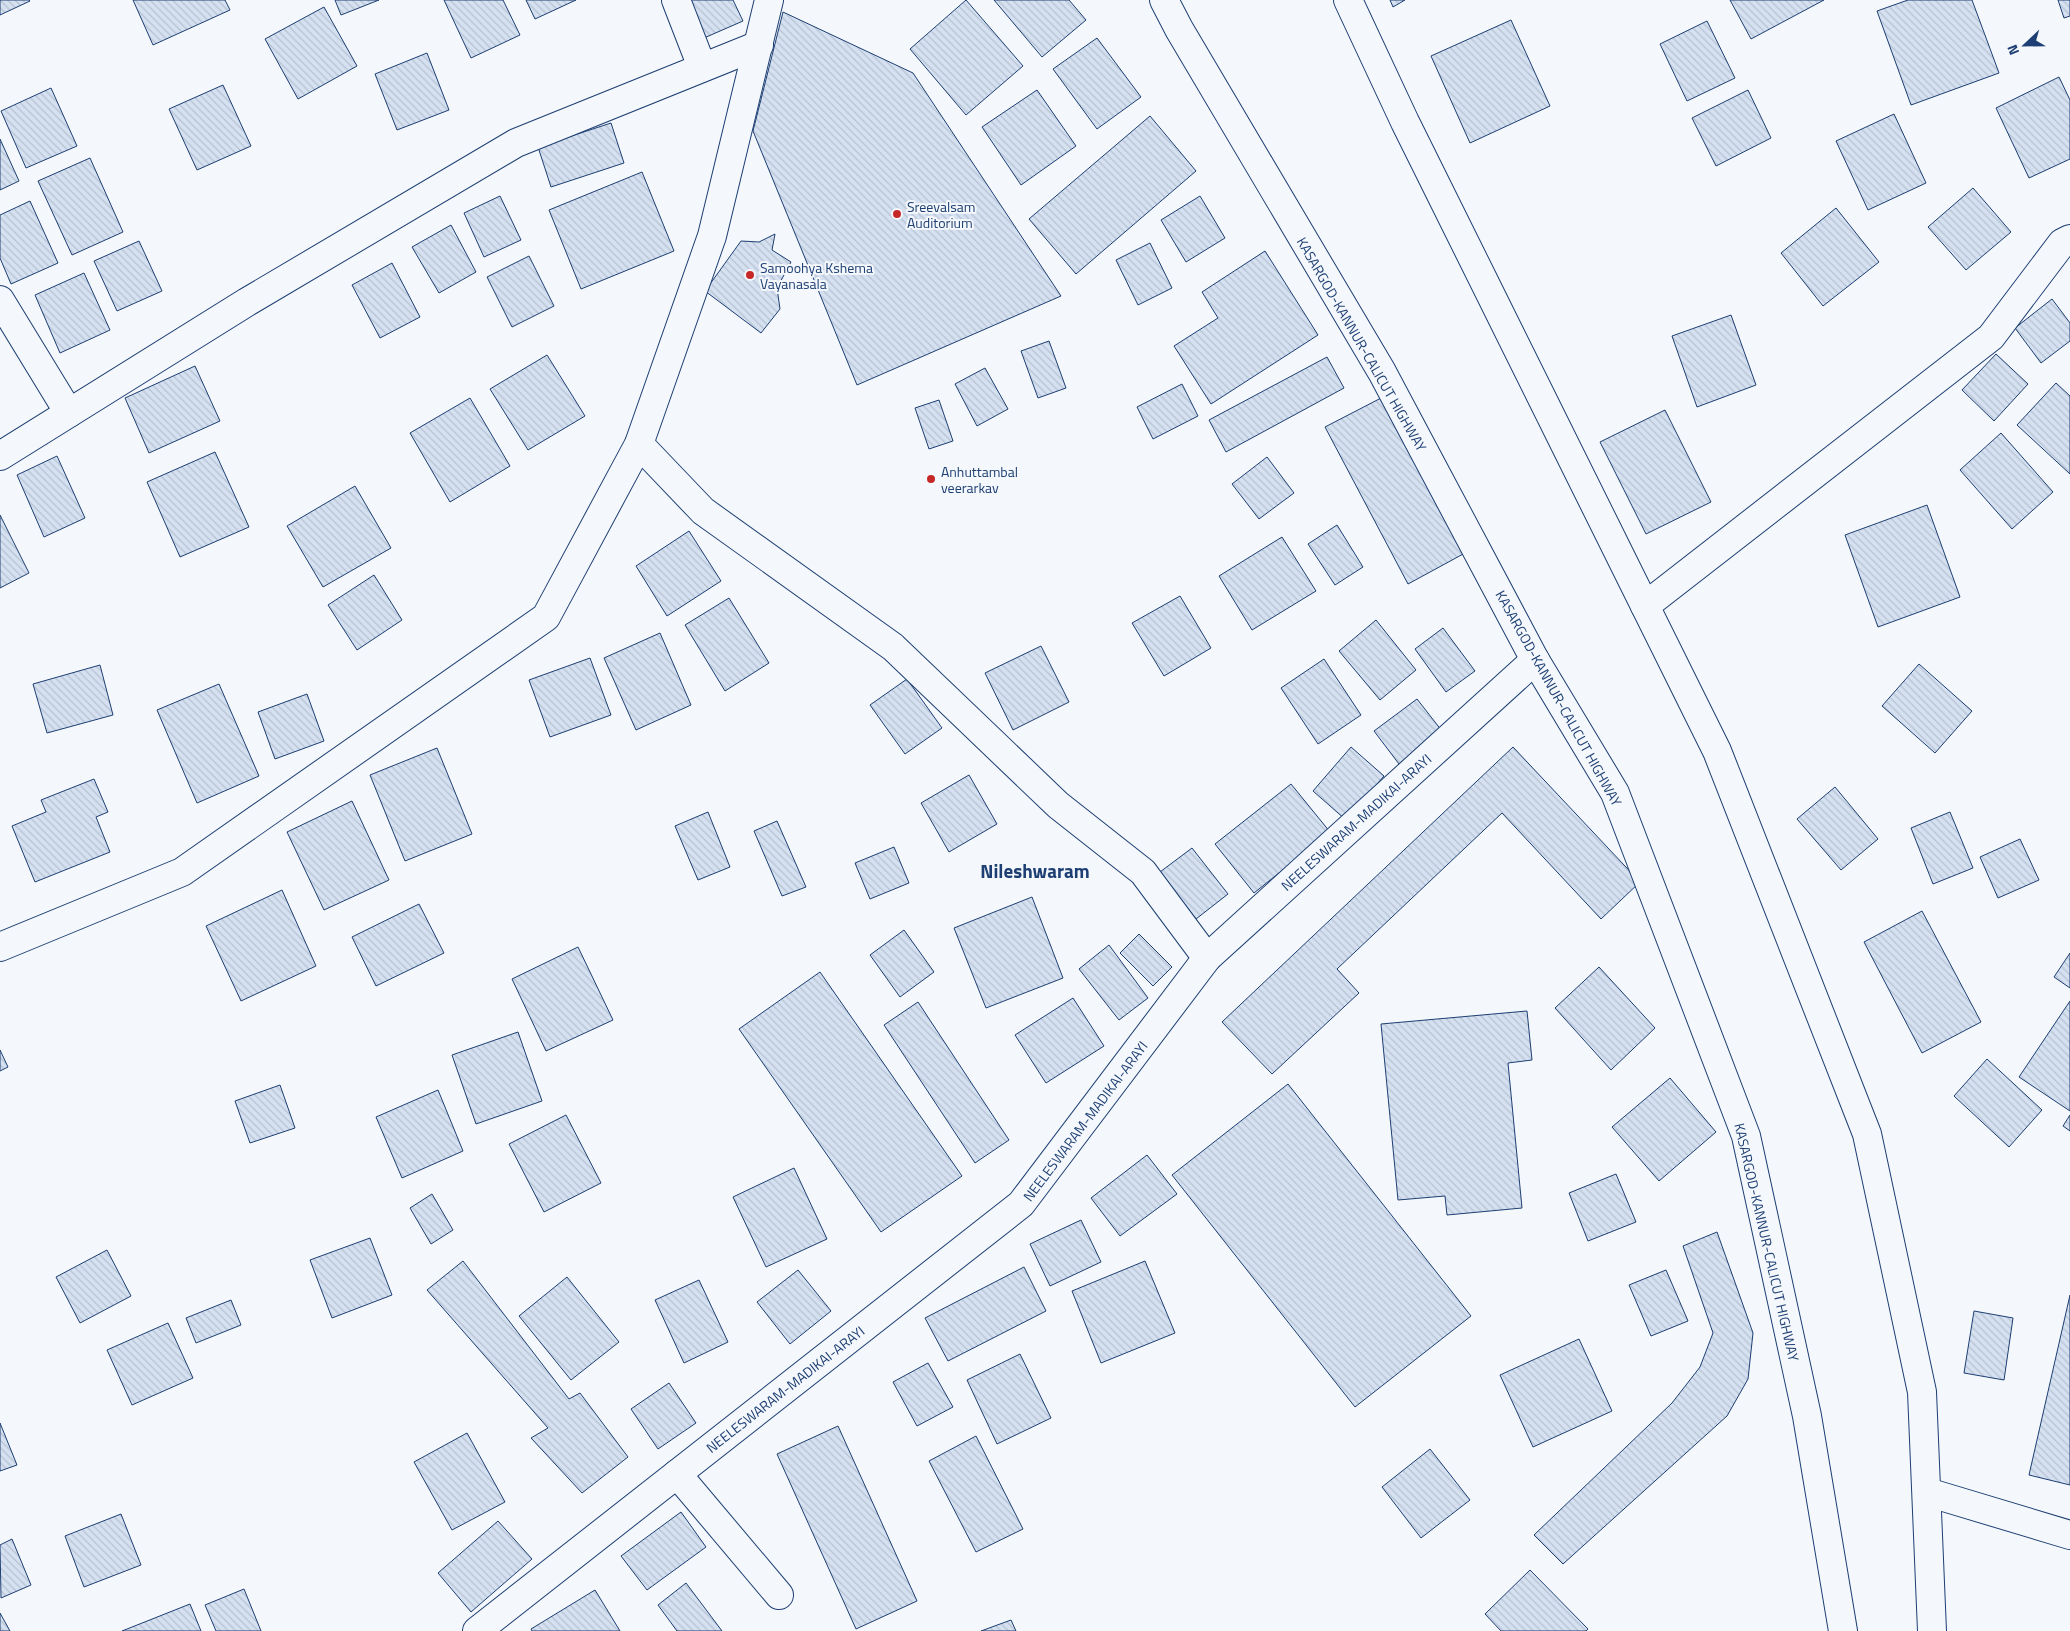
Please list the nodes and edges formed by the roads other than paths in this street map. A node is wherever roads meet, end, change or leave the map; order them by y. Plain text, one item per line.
1 (676, 0) edge
2 (769, 0) edge
3 (1164, 0) edge
4 (1348, 0) edge
5 (759, 45) junction
6 (702, 68) junction
7 (2070, 239) edge
8 (0, 300) edge
9 (69, 413) junction
10 (639, 444) junction
11 (0, 456) edge
12 (1645, 606) junction
13 (1535, 660) junction
14 (0, 947) edge
15 (1207, 958) junction
16 (677, 1474) junction
17 (1927, 1492) junction
18 (2070, 1535) edge
19 (779, 1595) dead end
20 (477, 1631) edge
21 (1843, 1631) edge
22 (1932, 1631) edge

1 - 6 main road
2 - 5 main road
3 - 13 main road, KASARGOD-KANNUR-CALICUT HIGHWAY
4 - 12 main road
5 - 6 main road
5 - 10 main road
6 - 9 main road
7 - 12 main road
8 - 9 main road
9 - 11 main road
10 - 14 main road
10 - 15 main road
12 - 17 main road
13 - 15 main road, NEELESWARAM-MADIKAI-ARAYI
13 - 21 main road, KASARGOD-KANNUR-CALICUT HIGHWAY
15 - 16 main road, NEELESWARAM-MADIKAI-ARAYI
16 - 19 main road
16 - 20 main road, NEELESWARAM-MADIKAI-ARAYI
17 - 18 main road
17 - 22 main road

